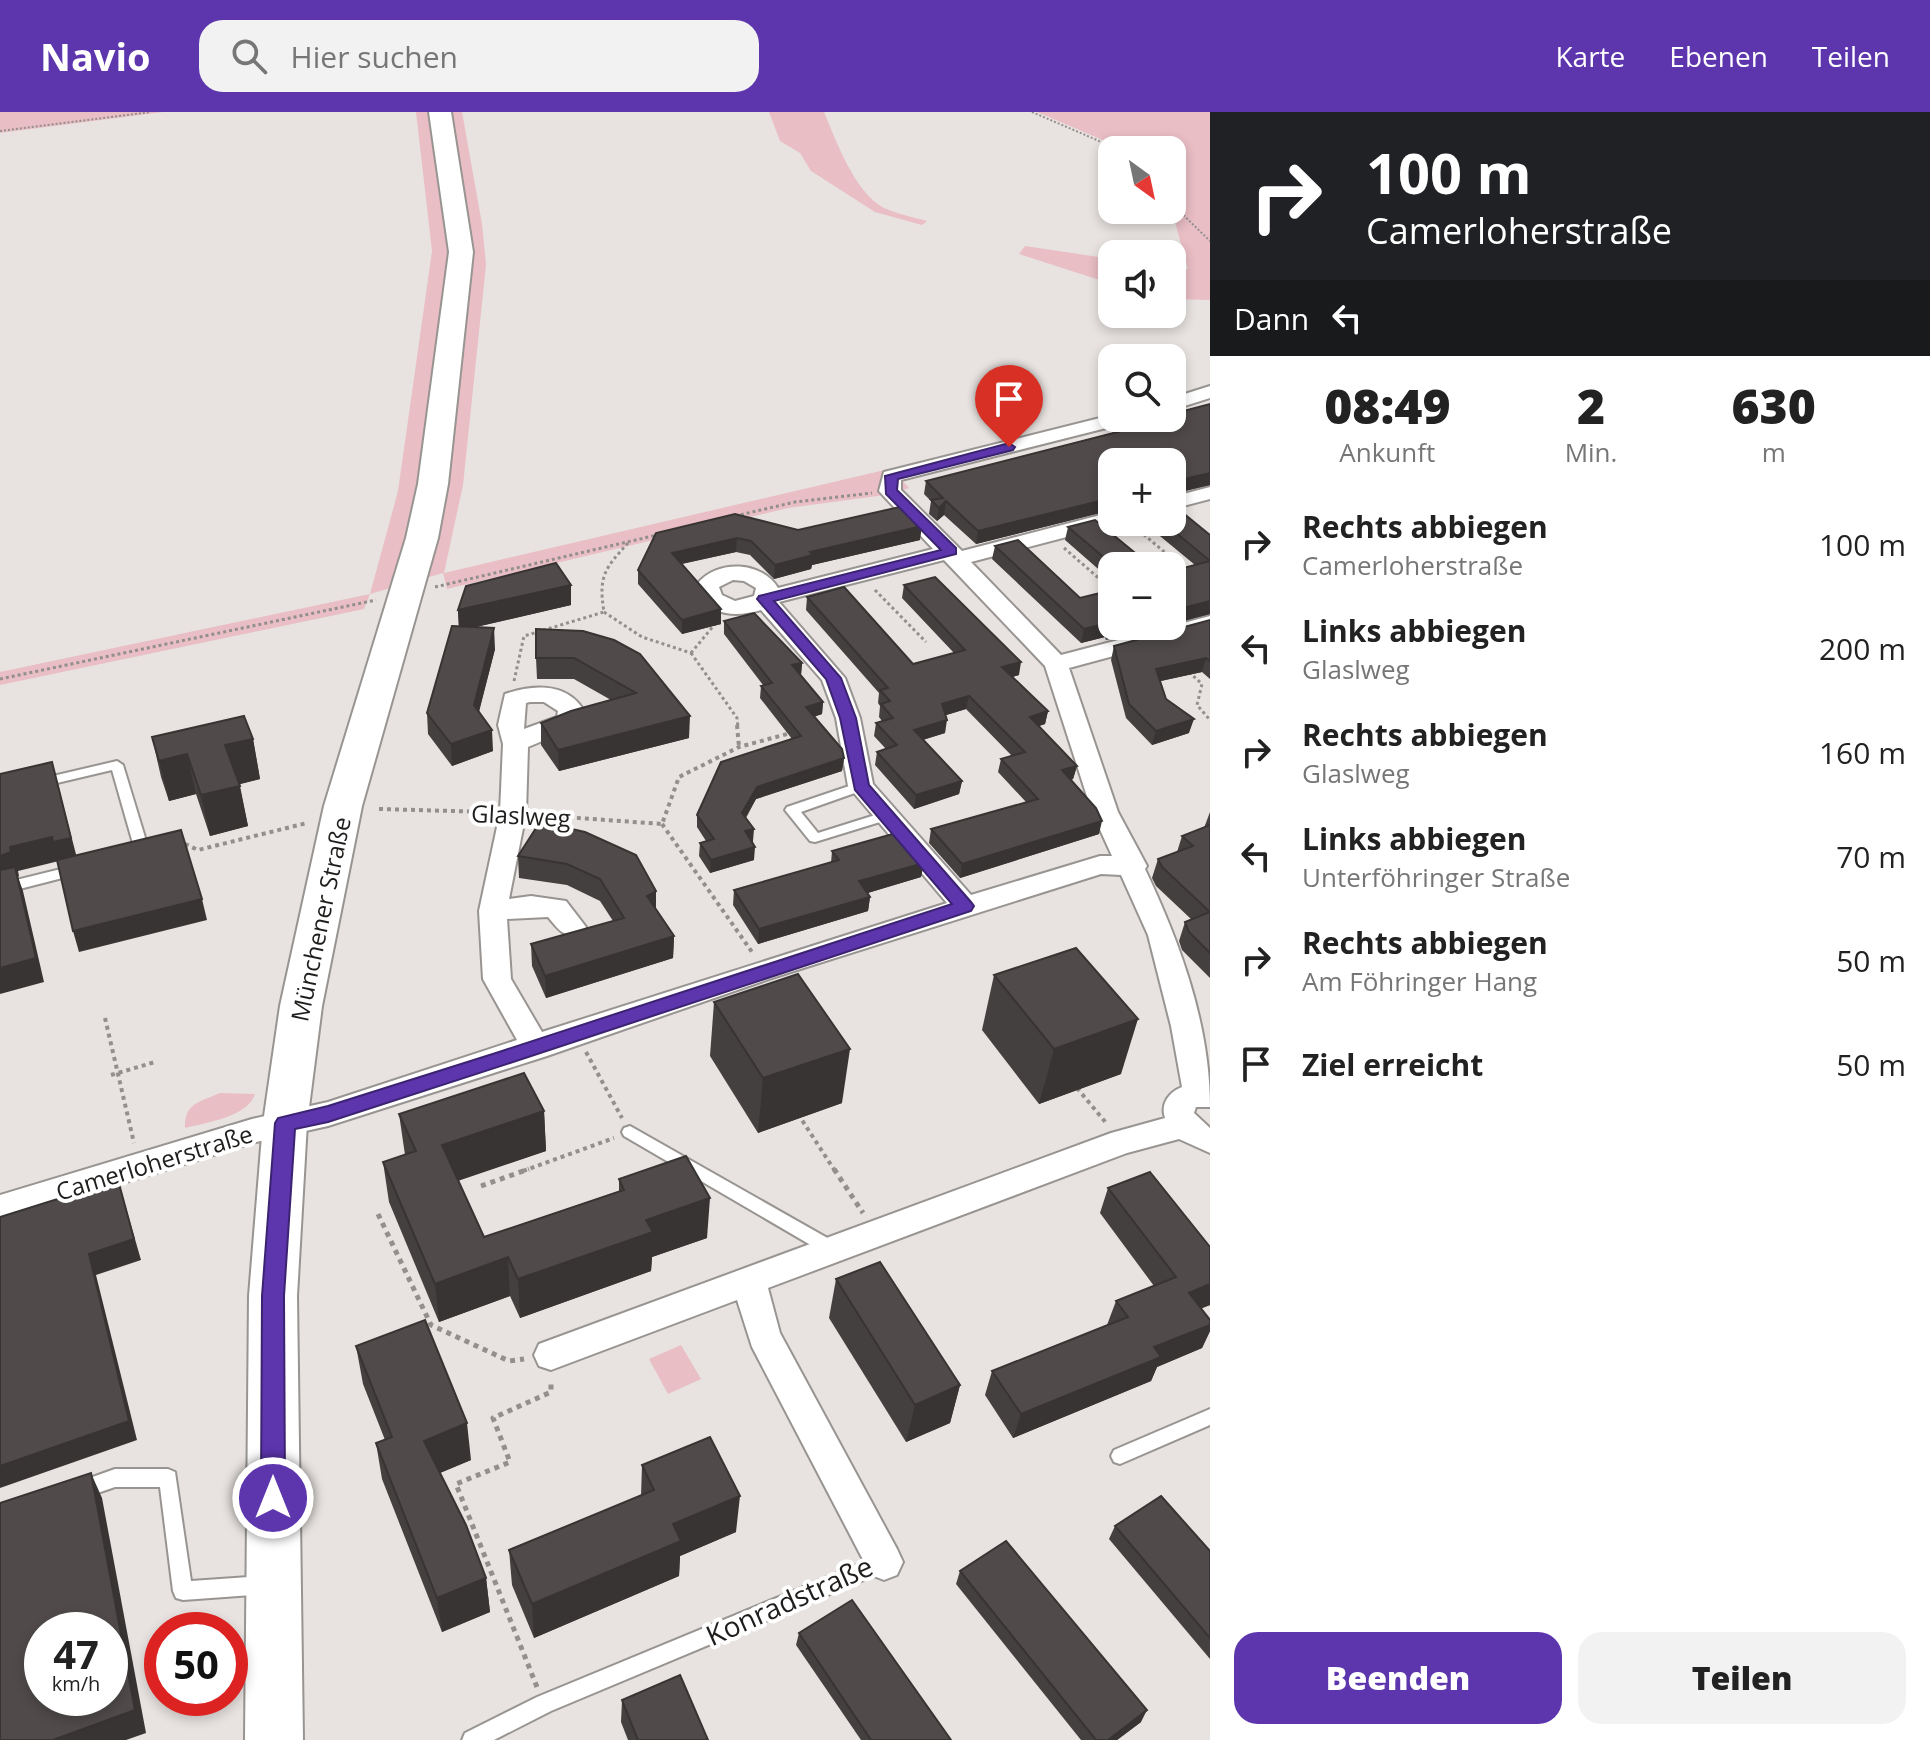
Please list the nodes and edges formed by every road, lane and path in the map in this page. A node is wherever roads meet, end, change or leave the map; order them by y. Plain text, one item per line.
1 (150, 112) edge
2 (440, 112) edge
3 (1032, 112) edge
4 (0, 131) edge
5 (1098, 140) edge
6 (1186, 218) edge
7 (1210, 241) edge
8 (1210, 392) edge
9 (1186, 400) edge
10 (1098, 424) edge
11 (890, 491) junction
12 (1210, 493) edge
13 (1186, 499) edge
14 (735, 517) edge
15 (1098, 522) edge
16 (659, 535) edge
17 (1048, 535) junction
18 (1145, 536) edge
19 (629, 542) junction
20 (1164, 552) edge
21 (954, 555) junction
22 (861, 575) junction
23 (1098, 578) edge
24 (440, 585) dead end
25 (382, 598) dead end
26 (764, 599) junction
27 (729, 607) junction
28 (604, 612) junction
29 (1210, 623) edge
30 (1186, 630) edge
31 (1147, 640) edge
32 (1152, 640) edge
33 (926, 642) dead end
34 (691, 653) junction
35 (1056, 664) junction
36 (0, 679) edge
37 (514, 699) junction
38 (1210, 720) edge
39 (794, 733) edge
40 (516, 744) junction
41 (739, 747) junction
42 (29, 786) edge
43 (861, 786) junction
44 (379, 809) dead end
45 (513, 813) junction
46 (888, 815) junction
47 (313, 822) dead end
48 (662, 824) junction
49 (185, 844) joint
50 (1133, 866) junction
51 (86, 868) edge
52 (0, 889) edge
53 (965, 906) junction
54 (493, 911) junction
55 (572, 927) dead end
56 (765, 970) junction
57 (105, 1018) dead end
58 (576, 1034) junction
59 (536, 1048) junction
60 (155, 1062) dead end
61 (119, 1073) junction
62 (111, 1075) dead end
63 (1068, 1076) edge
64 (1204, 1095) edge
65 (791, 1104) edge
66 (285, 1123) junction
67 (630, 1132) junction
68 (1196, 1134) edge
69 (1122, 1142) junction
70 (121, 1147) dead end
71 (481, 1186) dead end
72 (0, 1208) edge
73 (378, 1214) dead end
74 (876, 1232) junction
75 (833, 1249) junction
76 (749, 1281) junction
77 (551, 1355) junction
78 (1210, 1417) edge
79 (1120, 1456) dead end
80 (57, 1498) edge
81 (884, 1562) joint
82 (273, 1584) junction
83 (544, 1704) junction
84 (274, 1740) edge
85 (472, 1740) edge

1 - 4 path
2 - 66 main road, Münchener Straße
3 - 5 path
6 - 7 path
8 - 9 street
10 - 11 street
11 - 14 path
11 - 21 street
12 - 13 street
15 - 17 street
16 - 19 path
17 - 21 street
17 - 23 path
18 - 20 path
19 - 24 path
19 - 28 path
21 - 22 street
21 - 35 street
22 - 26 street
22 - 33 path
25 - 36 path
26 - 27 street
26 - 27 street
26 - 43 street
27 - 34 path
28 - 34 path
28 - 37 path
29 - 30 street
31 - 35 street
32 - 38 path
34 - 41 path
35 - 50 street
37 - 40 street
37 - 40 street
39 - 41 path
40 - 45 street
41 - 48 path
42 - 49 lane
43 - 46 street
43 - 46 lane
44 - 45 path, Glaslweg
45 - 48 path, Glaslweg
45 - 54 street
46 - 53 street
47 - 49 path
48 - 56 path
50 - 53 street, Camerloherstraße
50 - 64 street
51 - 52 lane
53 - 56 street, Camerloherstraße
54 - 55 street
54 - 59 street
56 - 58 street, Camerloherstraße
57 - 61 path
58 - 59 street, Camerloherstraße
58 - 67 path
59 - 66 street, Camerloherstraße
60 - 61 path
61 - 62 path
61 - 70 path
63 - 69 path
64 - 68 street
65 - 74 path
66 - 72 street, Camerloherstraße
66 - 82 main road, Münchener Straße
67 - 71 path
67 - 75 lane
68 - 69 street
69 - 74 street
73 - 77 path
74 - 75 street
75 - 76 street
76 - 77 street
76 - 81 street, Konradstraße
77 - 83 path
78 - 79 lane
80 - 82 lane
81 - 83 lane, Konradstraße
82 - 84 main road, Münchener Straße
83 - 85 lane, Konradstraße

